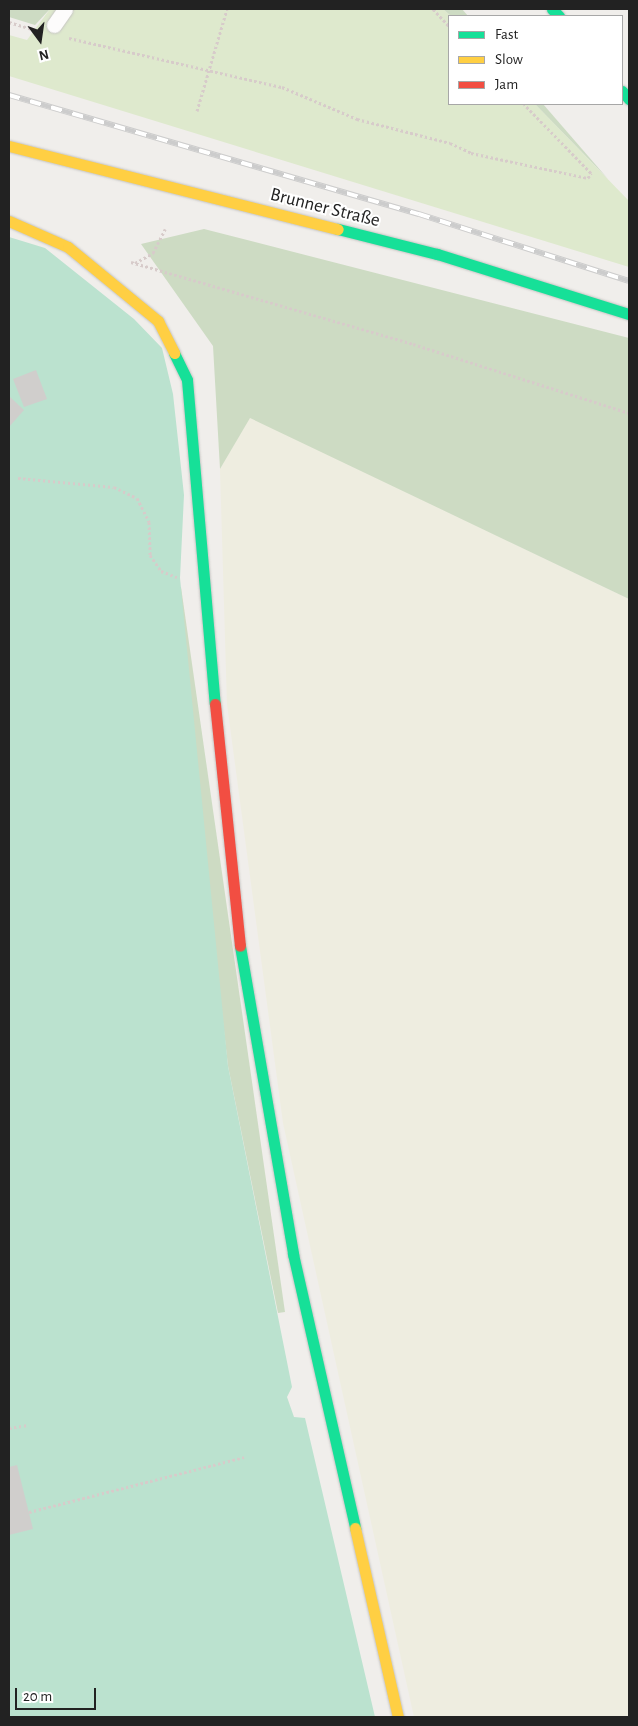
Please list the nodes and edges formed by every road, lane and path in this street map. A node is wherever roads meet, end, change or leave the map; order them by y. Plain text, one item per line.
1 (65, 9) edge
2 (227, 9) edge
3 (433, 9) edge
4 (54, 25) dead end
5 (448, 25) edge
6 (66, 38) dead end
7 (208, 72) junction
8 (525, 105) edge
9 (197, 110) dead end
10 (9, 146) edge
11 (9, 221) edge
12 (165, 229) dead end
13 (124, 260) dead end
14 (134, 263) junction
15 (629, 314) edge
16 (629, 413) edge
17 (18, 478) dead end
18 (205, 578) junction
19 (28, 1425) dead end
20 (9, 1428) edge
21 (244, 1457) dead end
22 (29, 1512) dead end
23 (398, 1717) edge

1 - 4 lane
2 - 7 path
3 - 5 path
6 - 7 path
7 - 8 path
7 - 9 path
10 - 15 main road, Brunner Straße
11 - 18 main road
12 - 14 path
13 - 14 path
14 - 16 path
17 - 18 path
18 - 23 main road
19 - 20 path
21 - 22 path

